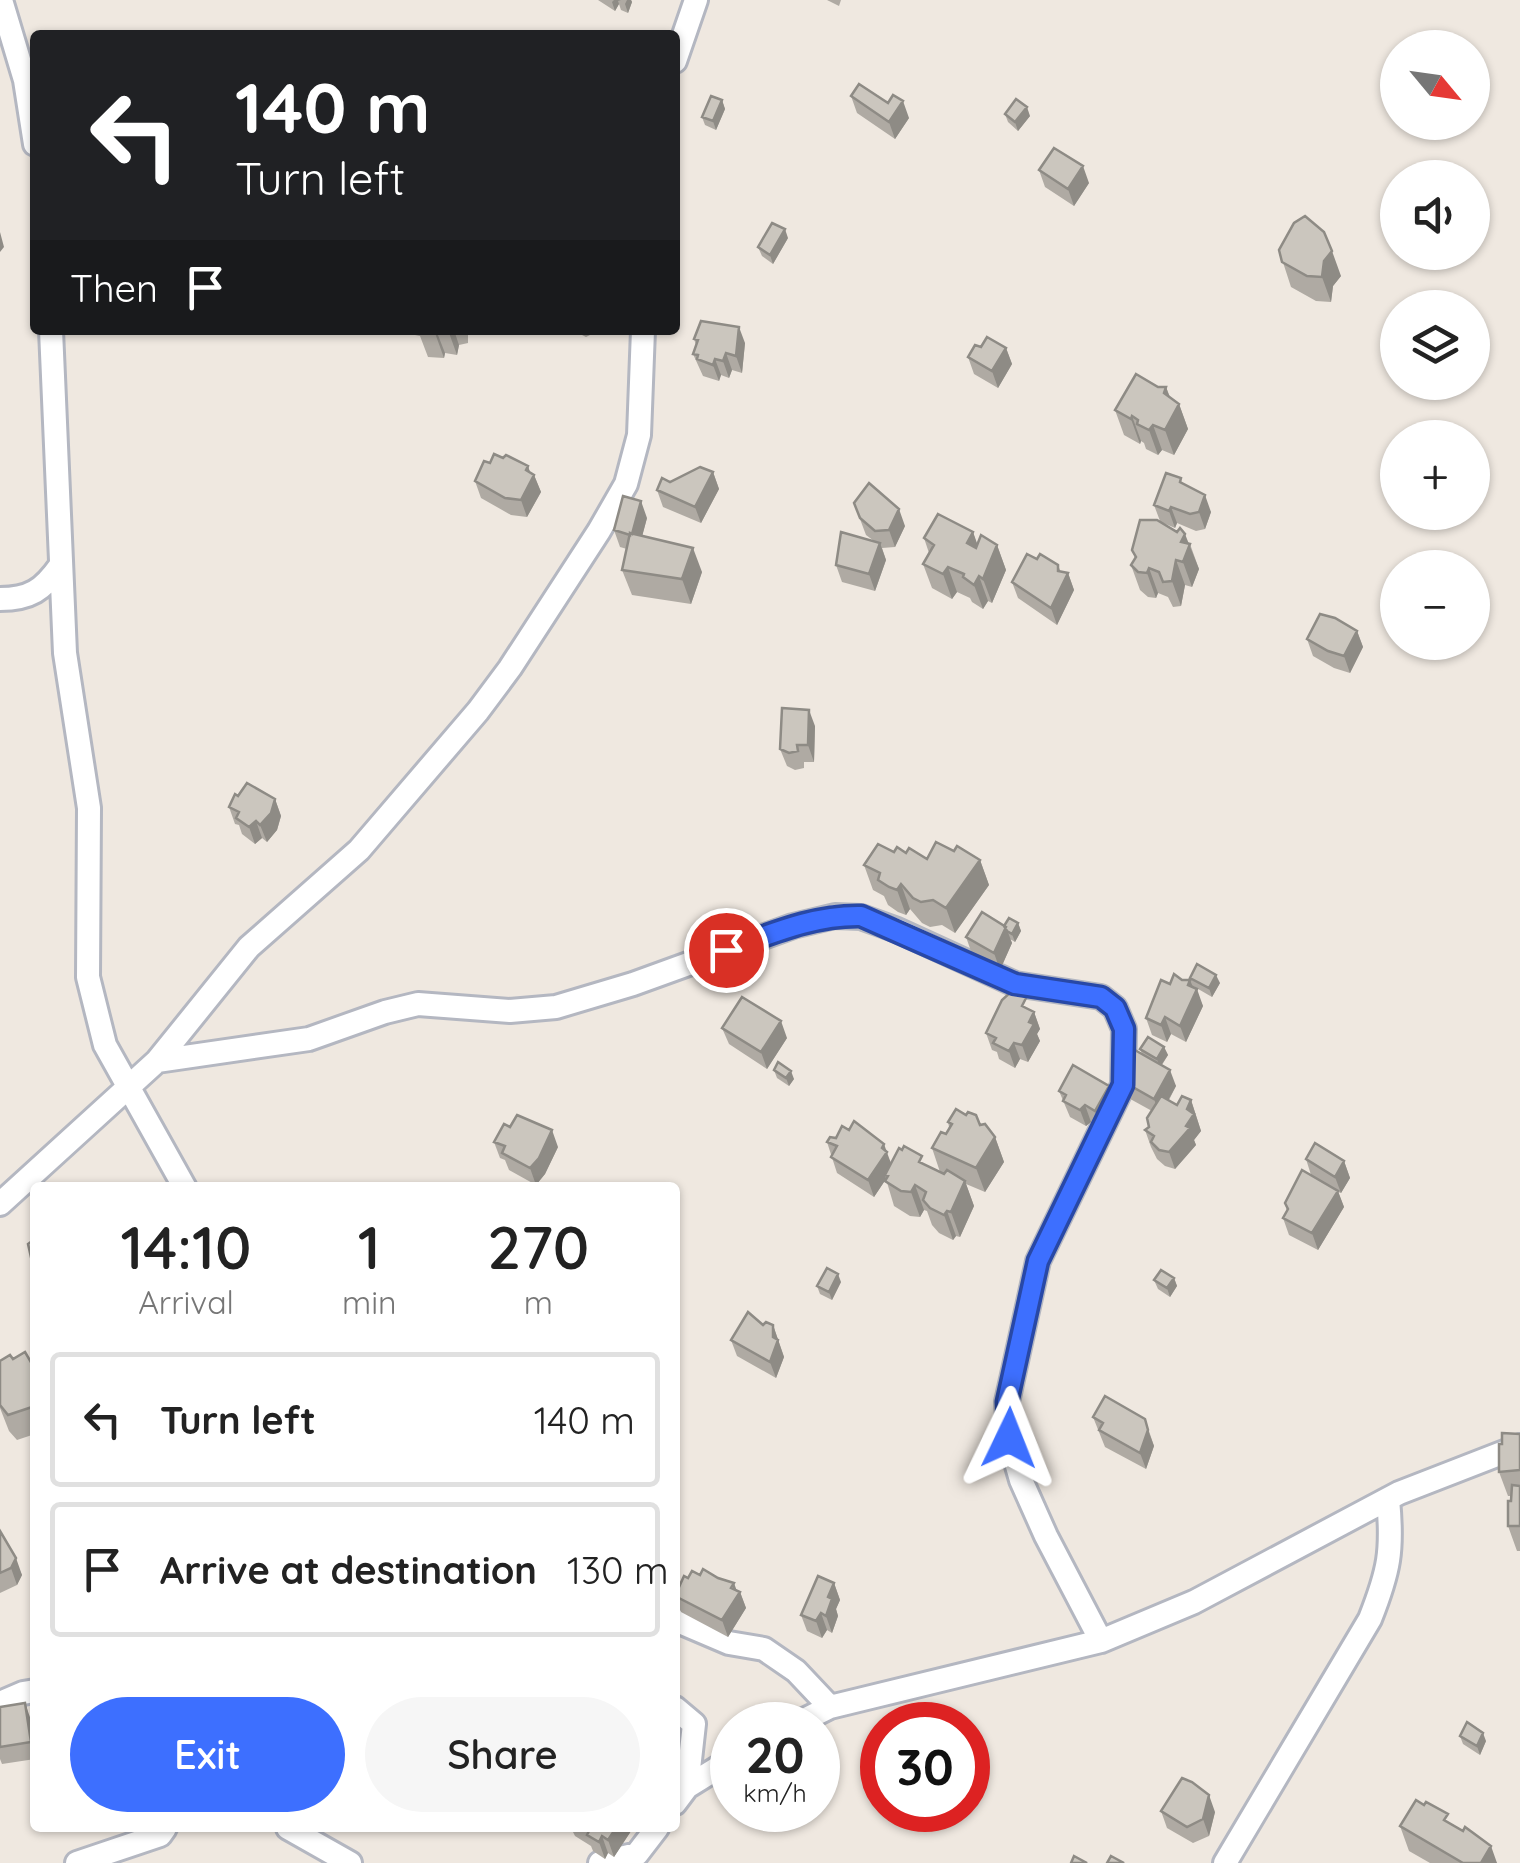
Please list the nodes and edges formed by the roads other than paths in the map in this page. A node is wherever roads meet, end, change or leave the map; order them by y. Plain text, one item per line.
1 (1, 0) edge
2 (696, 0) edge
3 (680, 46) edge
4 (30, 82) edge
5 (51, 335) edge
6 (642, 335) edge
7 (60, 566) junction
8 (0, 599) edge
9 (156, 1061) junction
10 (128, 1088) junction
11 (183, 1182) edge
12 (0, 1204) edge
13 (1520, 1446) edge
14 (1388, 1499) junction
15 (680, 1622) edge
16 (1101, 1641) junction
17 (30, 1691) edge
18 (825, 1702) edge
19 (0, 1703) edge
20 (840, 1705) edge
21 (680, 1712) edge
22 (710, 1775) edge
23 (681, 1795) edge
24 (162, 1832) edge
25 (295, 1832) edge
26 (654, 1832) edge
27 (77, 1863) edge
28 (350, 1863) edge
29 (600, 1863) edge
30 (1224, 1863) edge

1 - 4 street
2 - 3 street
5 - 7 street
6 - 9 street
7 - 8 street
7 - 10 street
9 - 10 street
9 - 16 street
10 - 11 street
10 - 12 street
13 - 14 street
14 - 16 street
14 - 30 street
15 - 18 street
16 - 20 street
17 - 19 street
21 - 23 street
22 - 23 street
24 - 27 street
25 - 28 street
26 - 29 street

